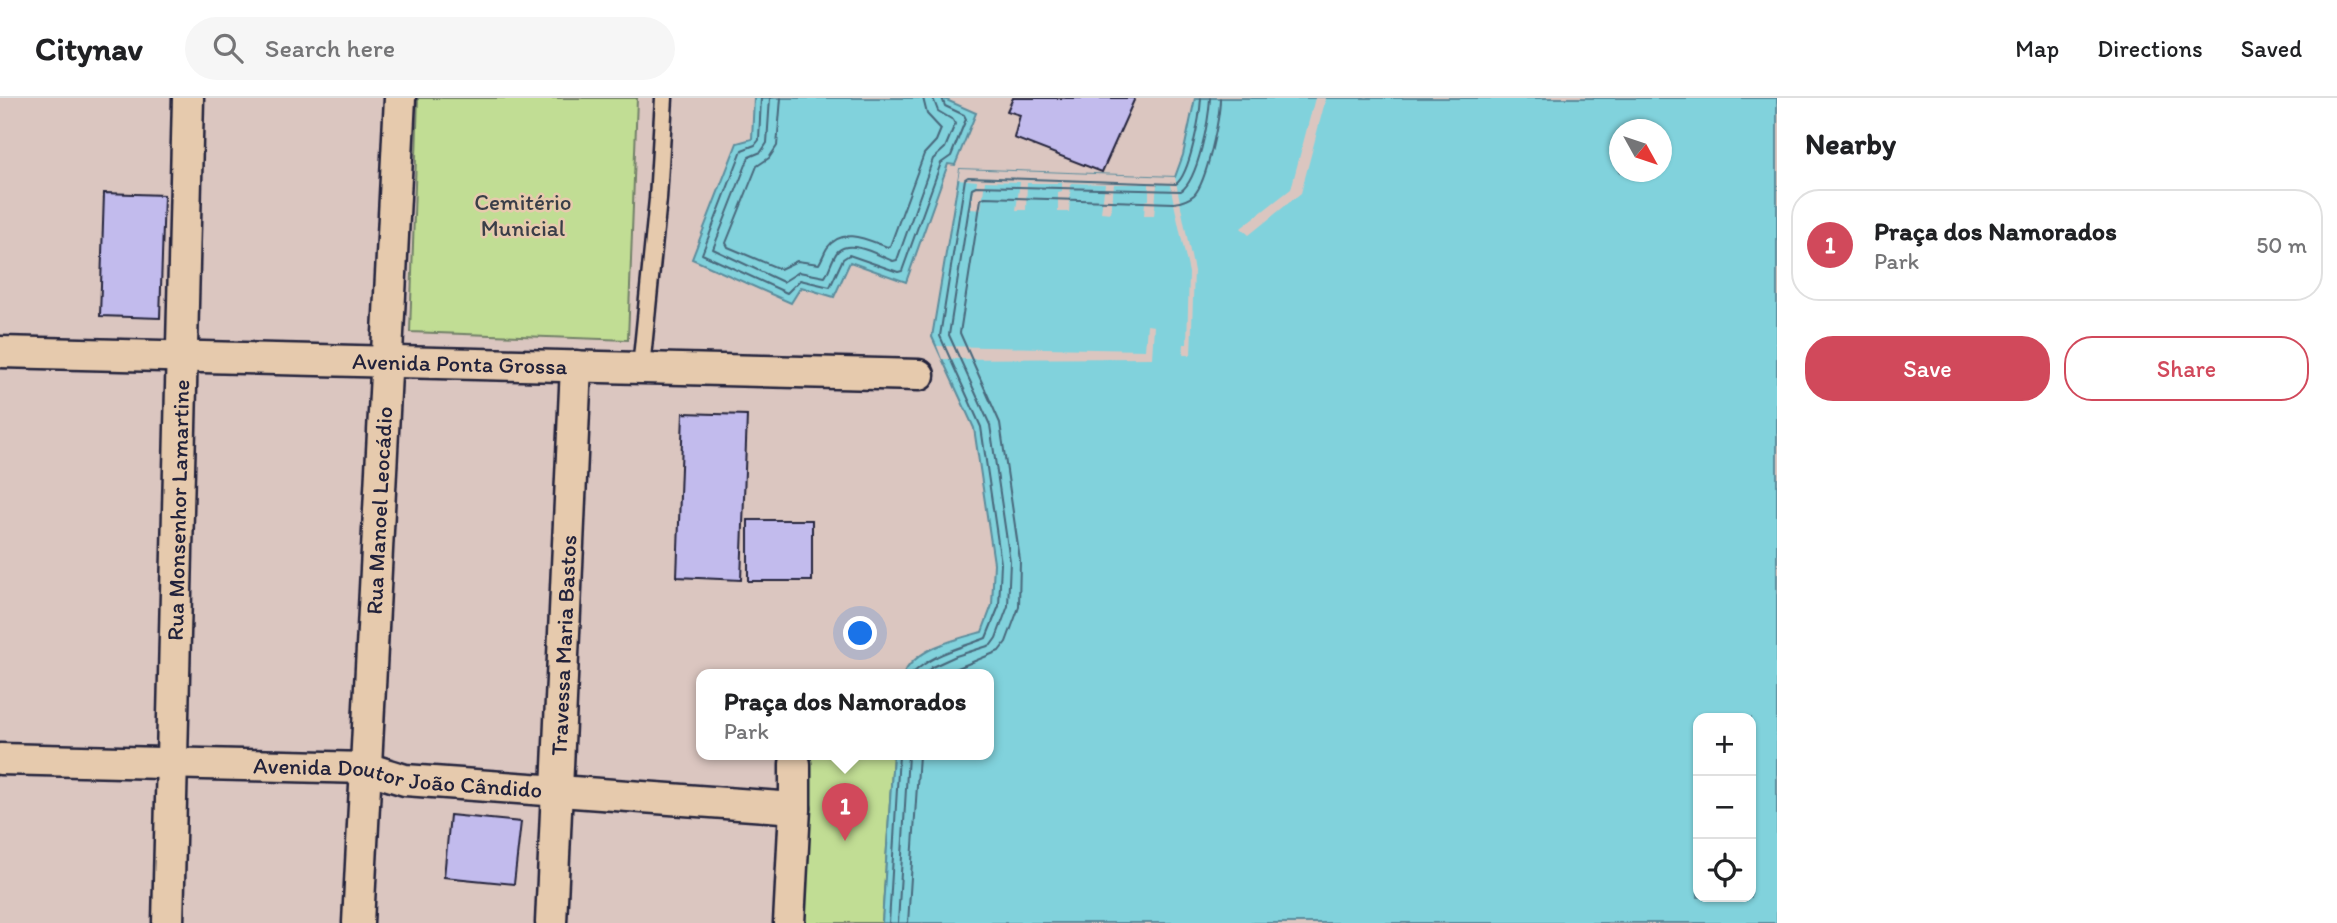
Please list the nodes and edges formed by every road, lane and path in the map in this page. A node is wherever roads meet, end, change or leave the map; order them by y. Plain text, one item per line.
1 (188, 98) edge
2 (400, 98) edge
3 (664, 98) edge
4 (0, 352) edge
5 (182, 356) junction
6 (386, 361) junction
7 (576, 366) junction
8 (641, 368) junction
9 (919, 375) dead end
10 (0, 759) edge
11 (172, 763) junction
12 (795, 764) dead end
13 (366, 768) junction
14 (557, 792) junction
15 (795, 808) junction
16 (168, 923) edge
17 (358, 923) edge
18 (551, 923) edge
19 (789, 923) edge

1 - 5 street, Rua Monsenhor Lamartine
2 - 6 street, Rua Manoel Leocádio
3 - 8 lane
4 - 5 street, Avenida Ponta Grossa
5 - 6 street, Avenida Ponta Grossa
5 - 11 street, Rua Monsenhor Lamartine
6 - 7 street, Avenida Ponta Grossa
6 - 13 street, Rua Manoel Leocádio
7 - 8 street, Avenida Ponta Grossa
7 - 14 street, Travessa Maria Bastos
8 - 9 street, Avenida Ponta Grossa
10 - 11 street, Avenida Doutor João Cândido
11 - 13 street, Avenida Doutor João Cândido
11 - 16 street, Rua Monsenhor Lamartine
12 - 15 street
13 - 14 street, Avenida Doutor João Cândido
13 - 17 street, Rua Manoel Leocádio
14 - 15 street, Avenida Doutor João Cândido
14 - 18 street, Travessa Maria Bastos
15 - 19 street

